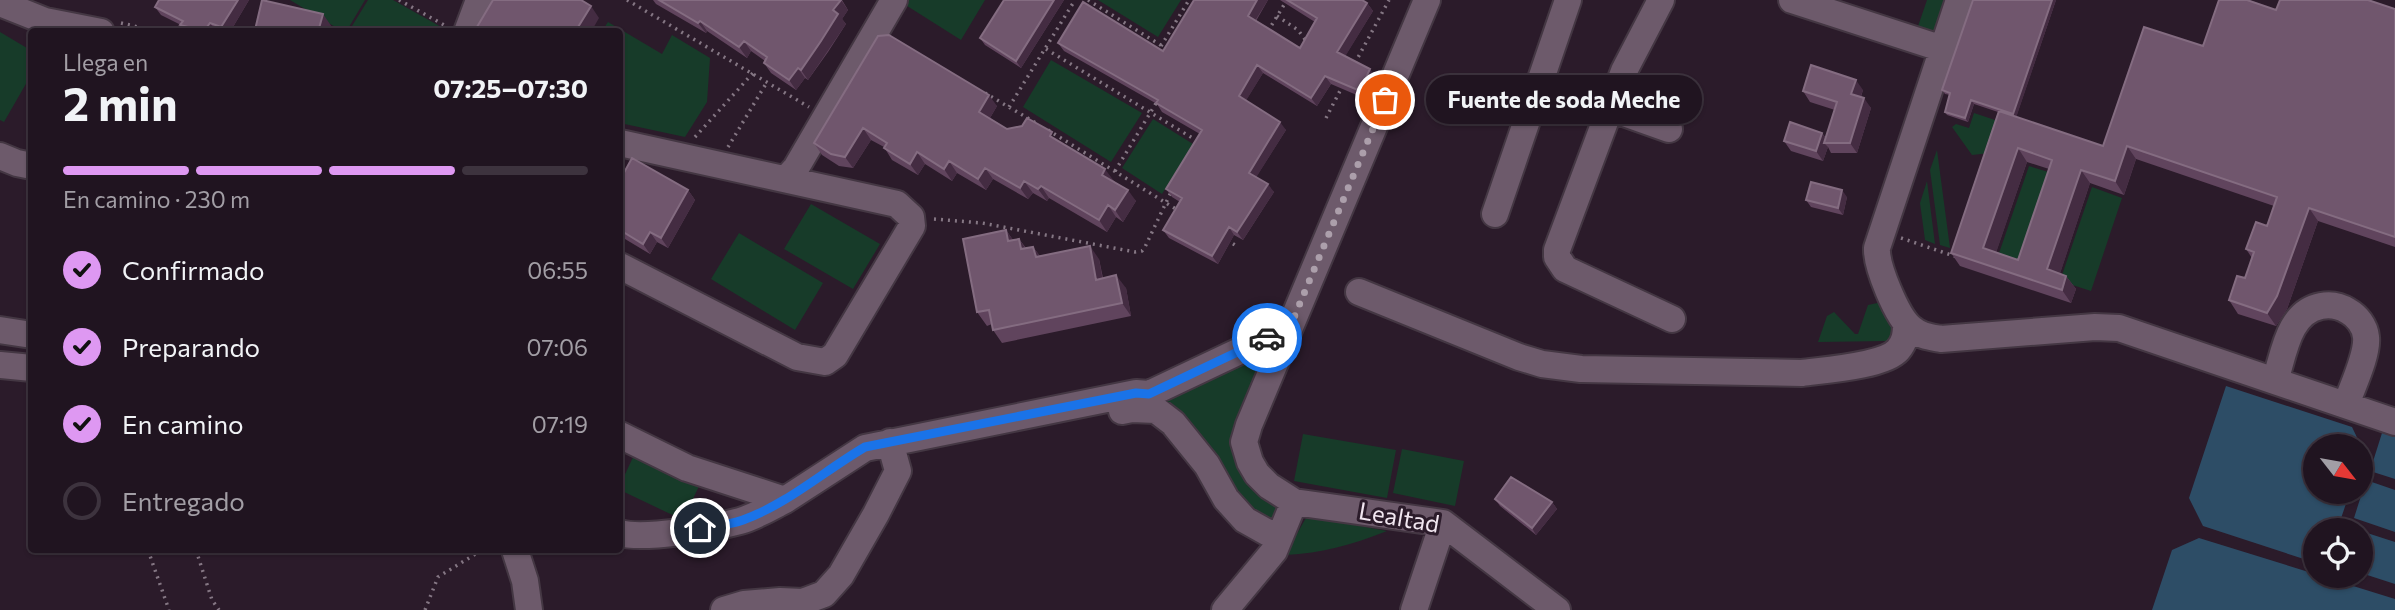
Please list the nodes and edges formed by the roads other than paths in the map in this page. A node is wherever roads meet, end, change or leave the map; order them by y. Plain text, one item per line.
1 (479, 0) edge
2 (1427, 0) edge
3 (1568, 0) edge
4 (1661, 0) edge
5 (1792, 0) edge
6 (1959, 0) edge
7 (889, 2) edge
8 (0, 3) edge
9 (51, 10) edge
10 (83, 28) edge
11 (459, 28) edge
12 (1943, 49) junction
13 (1610, 108) junction
14 (1669, 129) dead end
15 (623, 144) edge
16 (0, 156) edge
17 (28, 165) edge
18 (786, 179) junction
19 (1495, 214) dead end
20 (623, 268) edge
21 (1359, 292) dead end
22 (1671, 319) dead end
23 (1906, 324) junction
24 (1290, 327) junction
25 (0, 330) edge
26 (28, 334) edge
27 (0, 365) edge
28 (28, 368) edge
29 (2275, 381) junction
30 (2346, 405) junction
31 (2395, 422) edge
32 (623, 436) edge
33 (1008, 438) dead end
34 (890, 442) junction
35 (724, 481) junction
36 (785, 500) junction
37 (1294, 502) junction
38 (1443, 523) junction
39 (717, 525) junction
40 (623, 534) edge
41 (1279, 539) junction
42 (516, 553) edge
43 (529, 610) edge
44 (724, 610) edge
45 (1225, 610) edge
46 (1414, 610) edge
47 (1557, 610) edge

1 - 11 street
2 - 24 street
3 - 19 street
4 - 13 street
5 - 12 street
6 - 12 street
7 - 18 street
8 - 9 street
9 - 10 street
12 - 23 street
13 - 14 street
13 - 22 street
15 - 18 street
16 - 17 street
18 - 20 street
21 - 23 street
23 - 29 street
24 - 34 street
24 - 37 street, Lealtad
25 - 26 street
27 - 28 street
29 - 30 street
29 - 30 street
30 - 31 street
32 - 35 street
33 - 41 street
34 - 36 street
34 - 44 street
35 - 36 street
35 - 39 street
36 - 39 street
37 - 38 street, Lealtad
37 - 41 street
38 - 46 street
38 - 47 street, Lealtad
39 - 40 street
41 - 45 street
42 - 43 street

